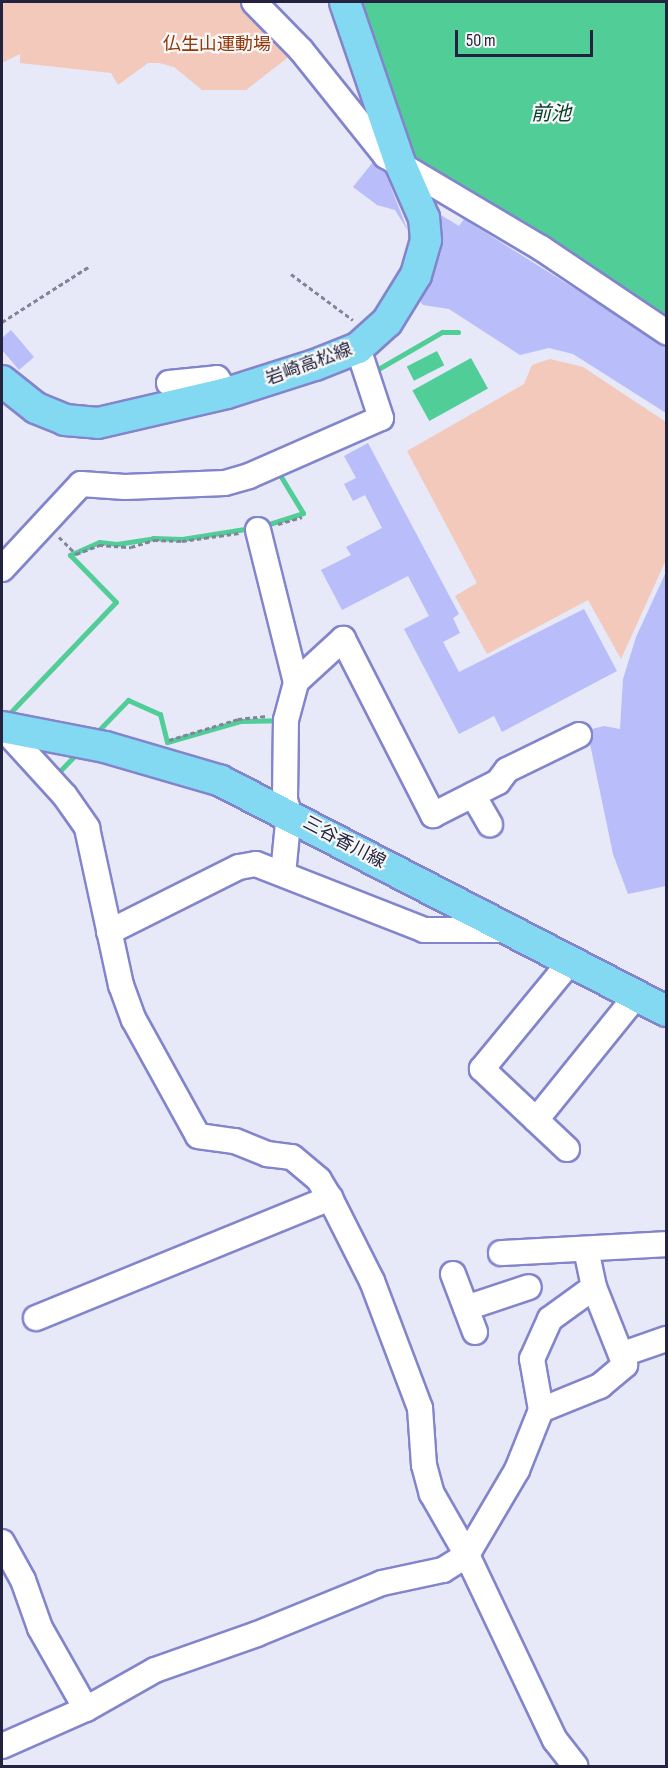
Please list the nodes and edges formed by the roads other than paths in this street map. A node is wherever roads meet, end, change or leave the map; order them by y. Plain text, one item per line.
1 (254, 2) edge
2 (345, 2) edge
3 (400, 163) junction
4 (666, 332) edge
5 (366, 341) junction
6 (2, 381) edge
7 (169, 383) dead end
8 (227, 393) junction
9 (258, 530) road end
10 (2, 569) edge
11 (296, 682) junction
12 (2, 727) edge
13 (579, 735) dead end
14 (473, 795) junction
15 (289, 813) junction
16 (490, 825) dead end
17 (283, 874) junction
18 (510, 930) junction
19 (109, 932) junction
20 (571, 961) junction
21 (636, 995) junction
22 (666, 1011) edge
23 (536, 1120) junction
24 (567, 1149) dead end
25 (330, 1198) junction
26 (666, 1244) edge
27 (586, 1250) junction
28 (501, 1253) dead end
29 (453, 1274) dead end
30 (594, 1287) junction
31 (466, 1308) junction
32 (36, 1318) dead end
33 (550, 1319) junction
34 (475, 1332) dead end
35 (666, 1339) edge
36 (623, 1354) junction
37 (541, 1410) junction
38 (2, 1542) edge
39 (467, 1555) junction
40 (86, 1709) junction
41 (2, 1746) edge
42 (575, 1767) edge

1 - 3 street
2 - 3 main road, 岩崎高松線
3 - 4 street
3 - 5 main road, 岩崎高松線
5 - 8 main road, 岩崎高松線
5 - 10 street
6 - 8 main road, 岩崎高松線
7 - 8 street
9 - 11 street
11 - 14 street
11 - 15 street
12 - 15 main road, 三谷香川線
12 - 19 street
13 - 14 street
14 - 16 street
15 - 17 street
15 - 18 main road, 三谷香川線
17 - 18 street
17 - 19 street
18 - 20 main road, 三谷香川線
19 - 25 street
20 - 21 main road, 三谷香川線
20 - 23 street
21 - 22 main road, 三谷香川線
21 - 23 street
23 - 24 street
25 - 32 street
25 - 39 street
26 - 27 street
27 - 28 street
27 - 30 street
29 - 31 street
30 - 33 street
30 - 36 street
31 - 33 street
31 - 34 street
33 - 37 street
35 - 36 street
36 - 37 street
37 - 39 street
38 - 40 street
39 - 40 street
39 - 42 street
40 - 41 street

